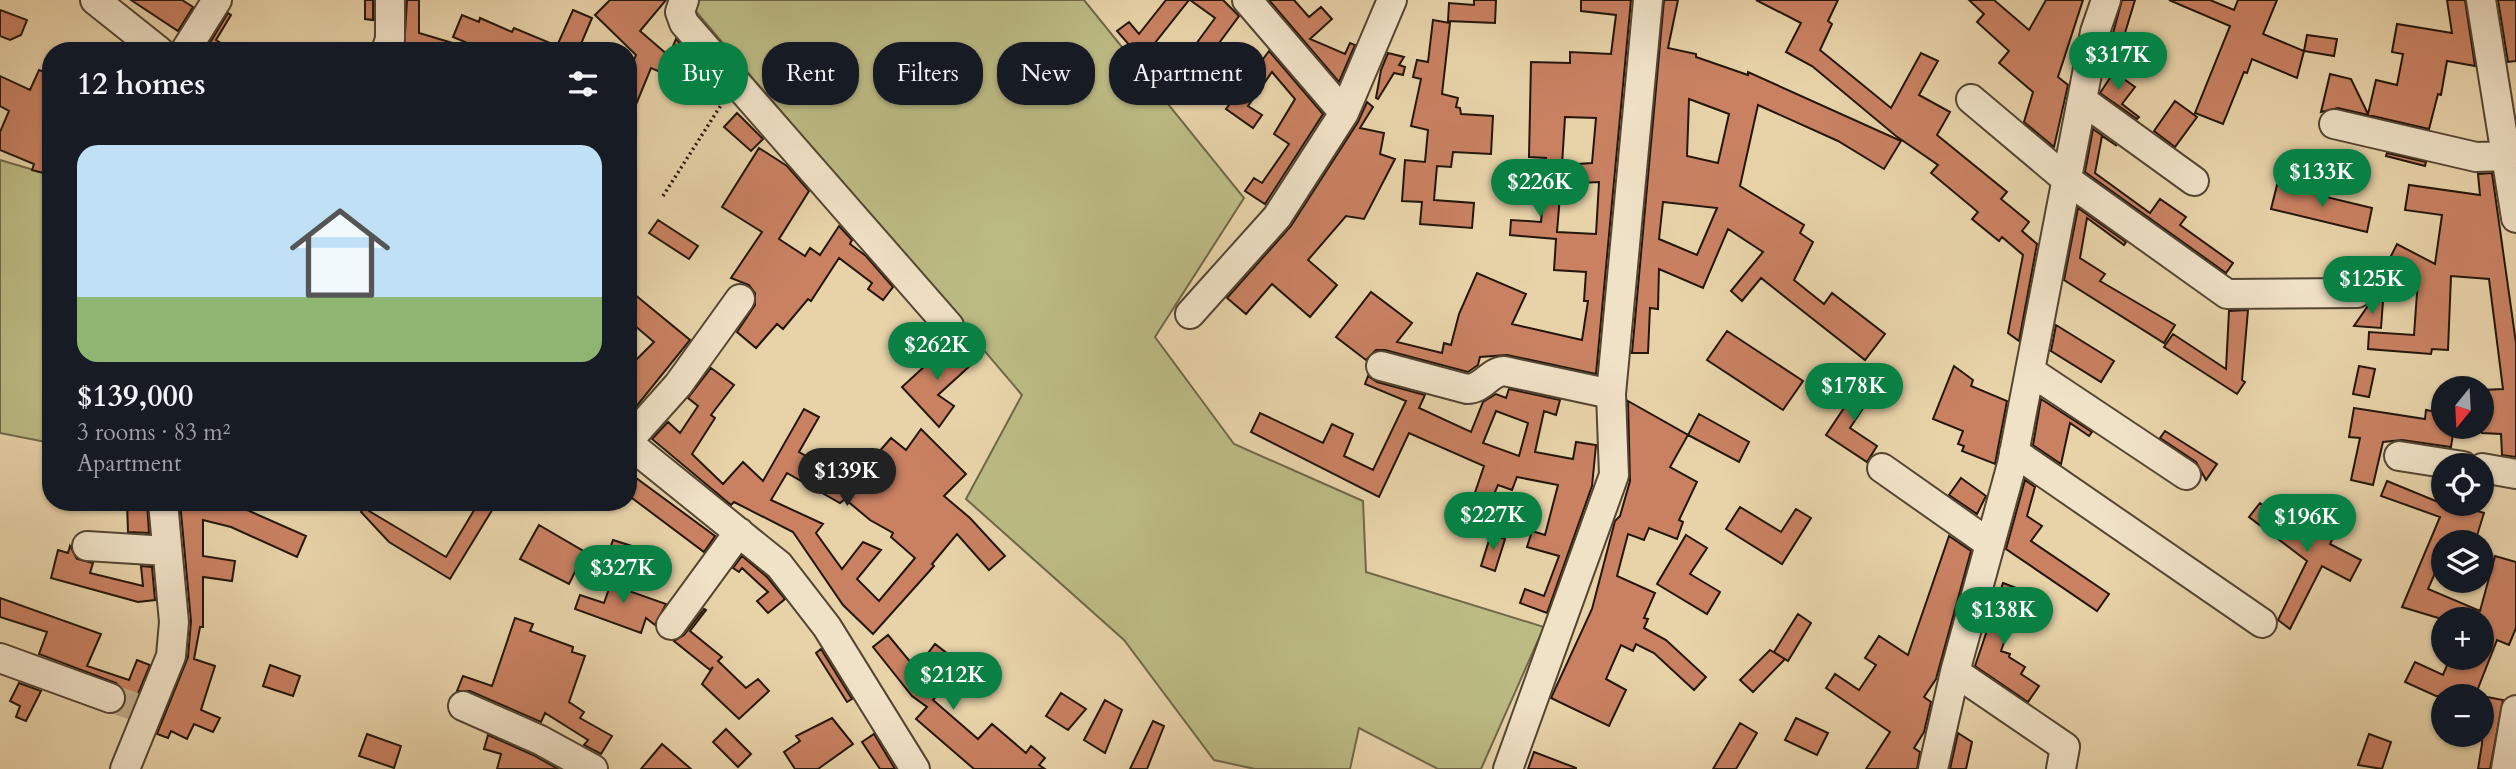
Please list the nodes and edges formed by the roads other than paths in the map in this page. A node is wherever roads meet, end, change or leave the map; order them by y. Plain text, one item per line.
1 (95, 0) edge
2 (217, 0) edge
3 (390, 0) edge
4 (684, 0) edge
5 (1247, 0) edge
6 (1392, 0) edge
7 (1648, 0) edge
8 (2106, 0) edge
9 (2481, 0) edge
10 (148, 42) edge
11 (191, 42) edge
12 (389, 42) edge
13 (1971, 99) dead end
14 (2081, 100) junction
15 (1344, 113) junction
16 (2334, 124) dead end
17 (2508, 156) junction
18 (2066, 179) junction
19 (2194, 181) dead end
20 (2516, 218) edge
21 (2357, 293) dead end
22 (740, 299) dead end
23 (1190, 314) dead end
24 (949, 326) dead end
25 (1381, 366) dead end
26 (2030, 371) junction
27 (1611, 394) junction
28 (637, 432) edge
29 (637, 449) edge
30 (2014, 452) junction
31 (2399, 456) dead end
32 (2431, 461) edge
33 (1882, 468) dead end
34 (2494, 470) edge
35 (2516, 474) edge
36 (2186, 475) dead end
37 (164, 511) edge
38 (739, 532) junction
39 (1990, 544) junction
40 (87, 546) dead end
41 (167, 551) junction
42 (2262, 623) dead end
43 (671, 625) dead end
44 (0, 658) edge
45 (1955, 672) junction
46 (110, 698) tunnel mouth
47 (463, 706) dead end
48 (2516, 710) edge
49 (2068, 762) edge
50 (125, 769) edge
51 (593, 769) edge
52 (915, 769) edge
53 (1508, 769) edge
54 (1933, 769) edge
55 (2506, 769) edge

1 - 10 street
2 - 11 street
3 - 12 street
4 - 24 street
5 - 15 street
6 - 15 street
7 - 27 street
8 - 14 street
9 - 17 street
13 - 18 street
14 - 18 street
14 - 19 street
15 - 23 street
16 - 17 street
17 - 20 street
18 - 21 street
18 - 26 street
22 - 28 street
25 - 27 street
26 - 30 street
26 - 36 street
27 - 53 street
29 - 38 street
30 - 39 street
30 - 42 street
31 - 32 street
33 - 39 street
34 - 35 street
37 - 41 street
38 - 43 street
38 - 52 street
39 - 45 street
40 - 41 street
41 - 50 street
44 - 46 street
45 - 49 street
45 - 54 street
47 - 51 street
48 - 55 street

